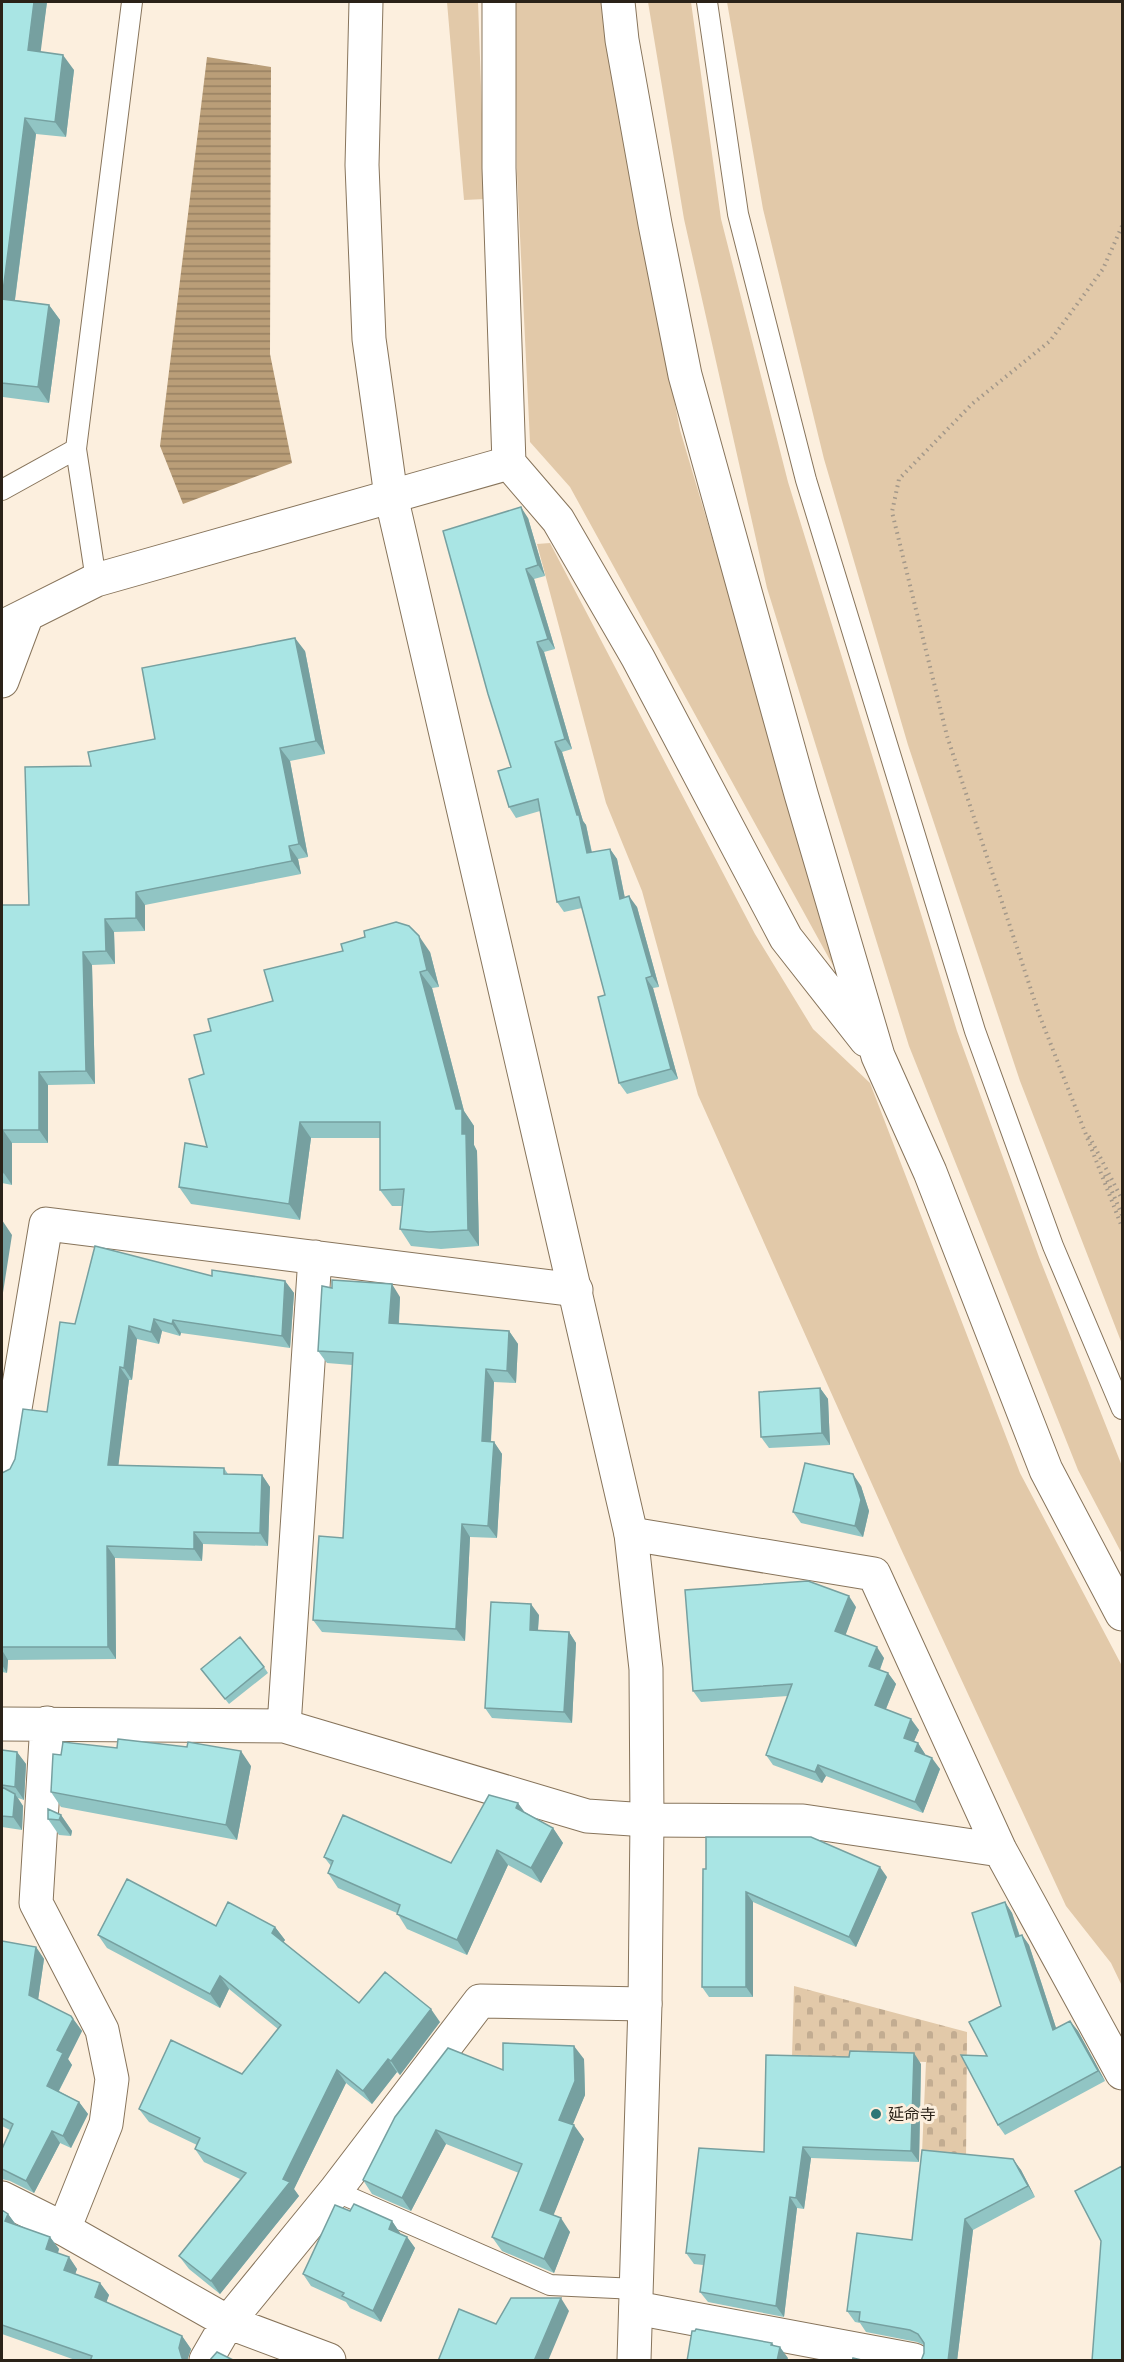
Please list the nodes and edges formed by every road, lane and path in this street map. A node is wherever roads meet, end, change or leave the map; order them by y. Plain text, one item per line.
1 (132, 2) edge
2 (366, 2) edge
3 (499, 2) edge
4 (618, 2) edge
5 (707, 2) edge
6 (1122, 226) edge
7 (76, 449) junction
8 (509, 463) junction
9 (2, 490) edge
10 (391, 496) junction
11 (96, 580) junction
12 (14, 622) edge
13 (2, 681) edge
14 (878, 1056) junction
15 (1080, 1119) junction
16 (1122, 1199) edge
17 (1122, 1215) edge
18 (1122, 1227) edge
19 (315, 1257) junction
20 (576, 1290) junction
21 (1122, 1409) edge
22 (2, 1467) edge
23 (631, 1534) junction
24 (1122, 1614) edge
25 (47, 1723) junction
26 (2, 1724) edge
27 (284, 1726) junction
28 (647, 1820) junction
29 (1000, 1850) junction
30 (645, 2004) junction
31 (1122, 2073) edge
32 (334, 2191) junction
33 (2, 2198) edge
34 (64, 2229) junction
35 (636, 2299) junction
36 (228, 2322) junction
37 (206, 2361) edge
38 (329, 2361) edge
39 (634, 2361) edge
40 (914, 2361) edge

1 - 7 lane
2 - 10 street
3 - 8 street
4 - 14 street
5 - 21 lane
6 - 15 path
7 - 9 lane
7 - 11 lane
8 - 10 street
8 - 14 street
10 - 11 street
10 - 20 street
11 - 12 street
12 - 13 street
14 - 24 street
15 - 16 path
15 - 17 path
15 - 18 path
19 - 20 street
19 - 22 street
19 - 27 street
20 - 23 street
23 - 28 street
23 - 29 street
25 - 26 street
25 - 27 street
25 - 34 street
27 - 28 street
28 - 29 street
28 - 30 street
29 - 31 street
30 - 32 street
30 - 35 street
32 - 35 lane
32 - 36 street
33 - 34 street
34 - 36 street
35 - 39 street
35 - 40 street
36 - 37 street
36 - 38 street

